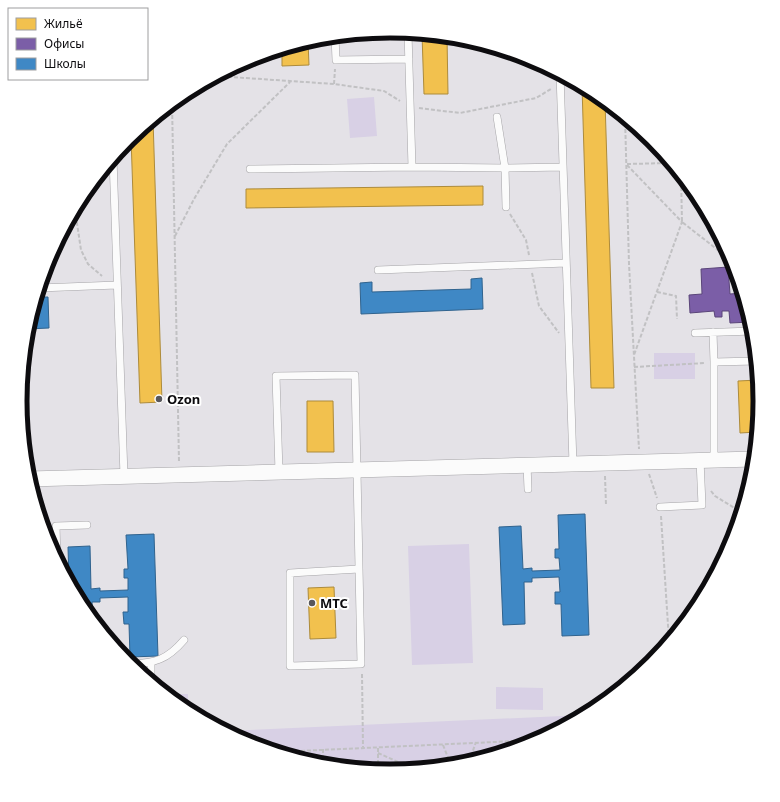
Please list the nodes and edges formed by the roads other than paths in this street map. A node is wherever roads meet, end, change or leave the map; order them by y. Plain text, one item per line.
1 (408, 39) edge
2 (336, 42) edge
3 (409, 58) junction
4 (560, 80) edge
5 (497, 117) dead end
6 (113, 166) edge
7 (412, 168) junction
8 (505, 168) junction
9 (563, 168) junction
10 (250, 169) dead end
11 (506, 207) road end
12 (566, 263) junction
13 (378, 270) dead end
14 (117, 286) junction
15 (45, 288) edge
16 (746, 331) edge
17 (713, 332) junction
18 (695, 333) dead end
19 (751, 361) edge
20 (714, 362) junction
21 (748, 459) edge
22 (707, 460) junction
23 (573, 464) junction
24 (527, 465) junction
25 (357, 470) junction
26 (279, 472) junction
27 (124, 476) junction
28 (35, 479) edge
29 (528, 489) dead end
30 (660, 507) road end
31 (87, 525) dead end
32 (57, 544) edge
33 (359, 569) junction
34 (184, 640) dead end
35 (151, 663) junction
36 (139, 664) edge
37 (151, 674) edge

1 - 3 lane
2 - 3 lane
3 - 7 lane
4 - 9 lane
5 - 8 lane
6 - 14 lane
7 - 8 lane
7 - 10 lane
8 - 9 lane
8 - 11 lane
9 - 12 lane
12 - 13 lane
12 - 23 lane
14 - 15 lane
14 - 27 lane
16 - 17 lane
17 - 18 lane
17 - 20 lane
19 - 20 lane
20 - 22 lane
21 - 22 street
22 - 23 street
22 - 30 lane
23 - 24 street
24 - 25 street
24 - 29 lane
25 - 26 street
25 - 26 lane
25 - 33 lane
26 - 27 street
27 - 28 street
31 - 32 lane
33 - 33 lane
34 - 35 lane
35 - 36 lane
35 - 37 lane

